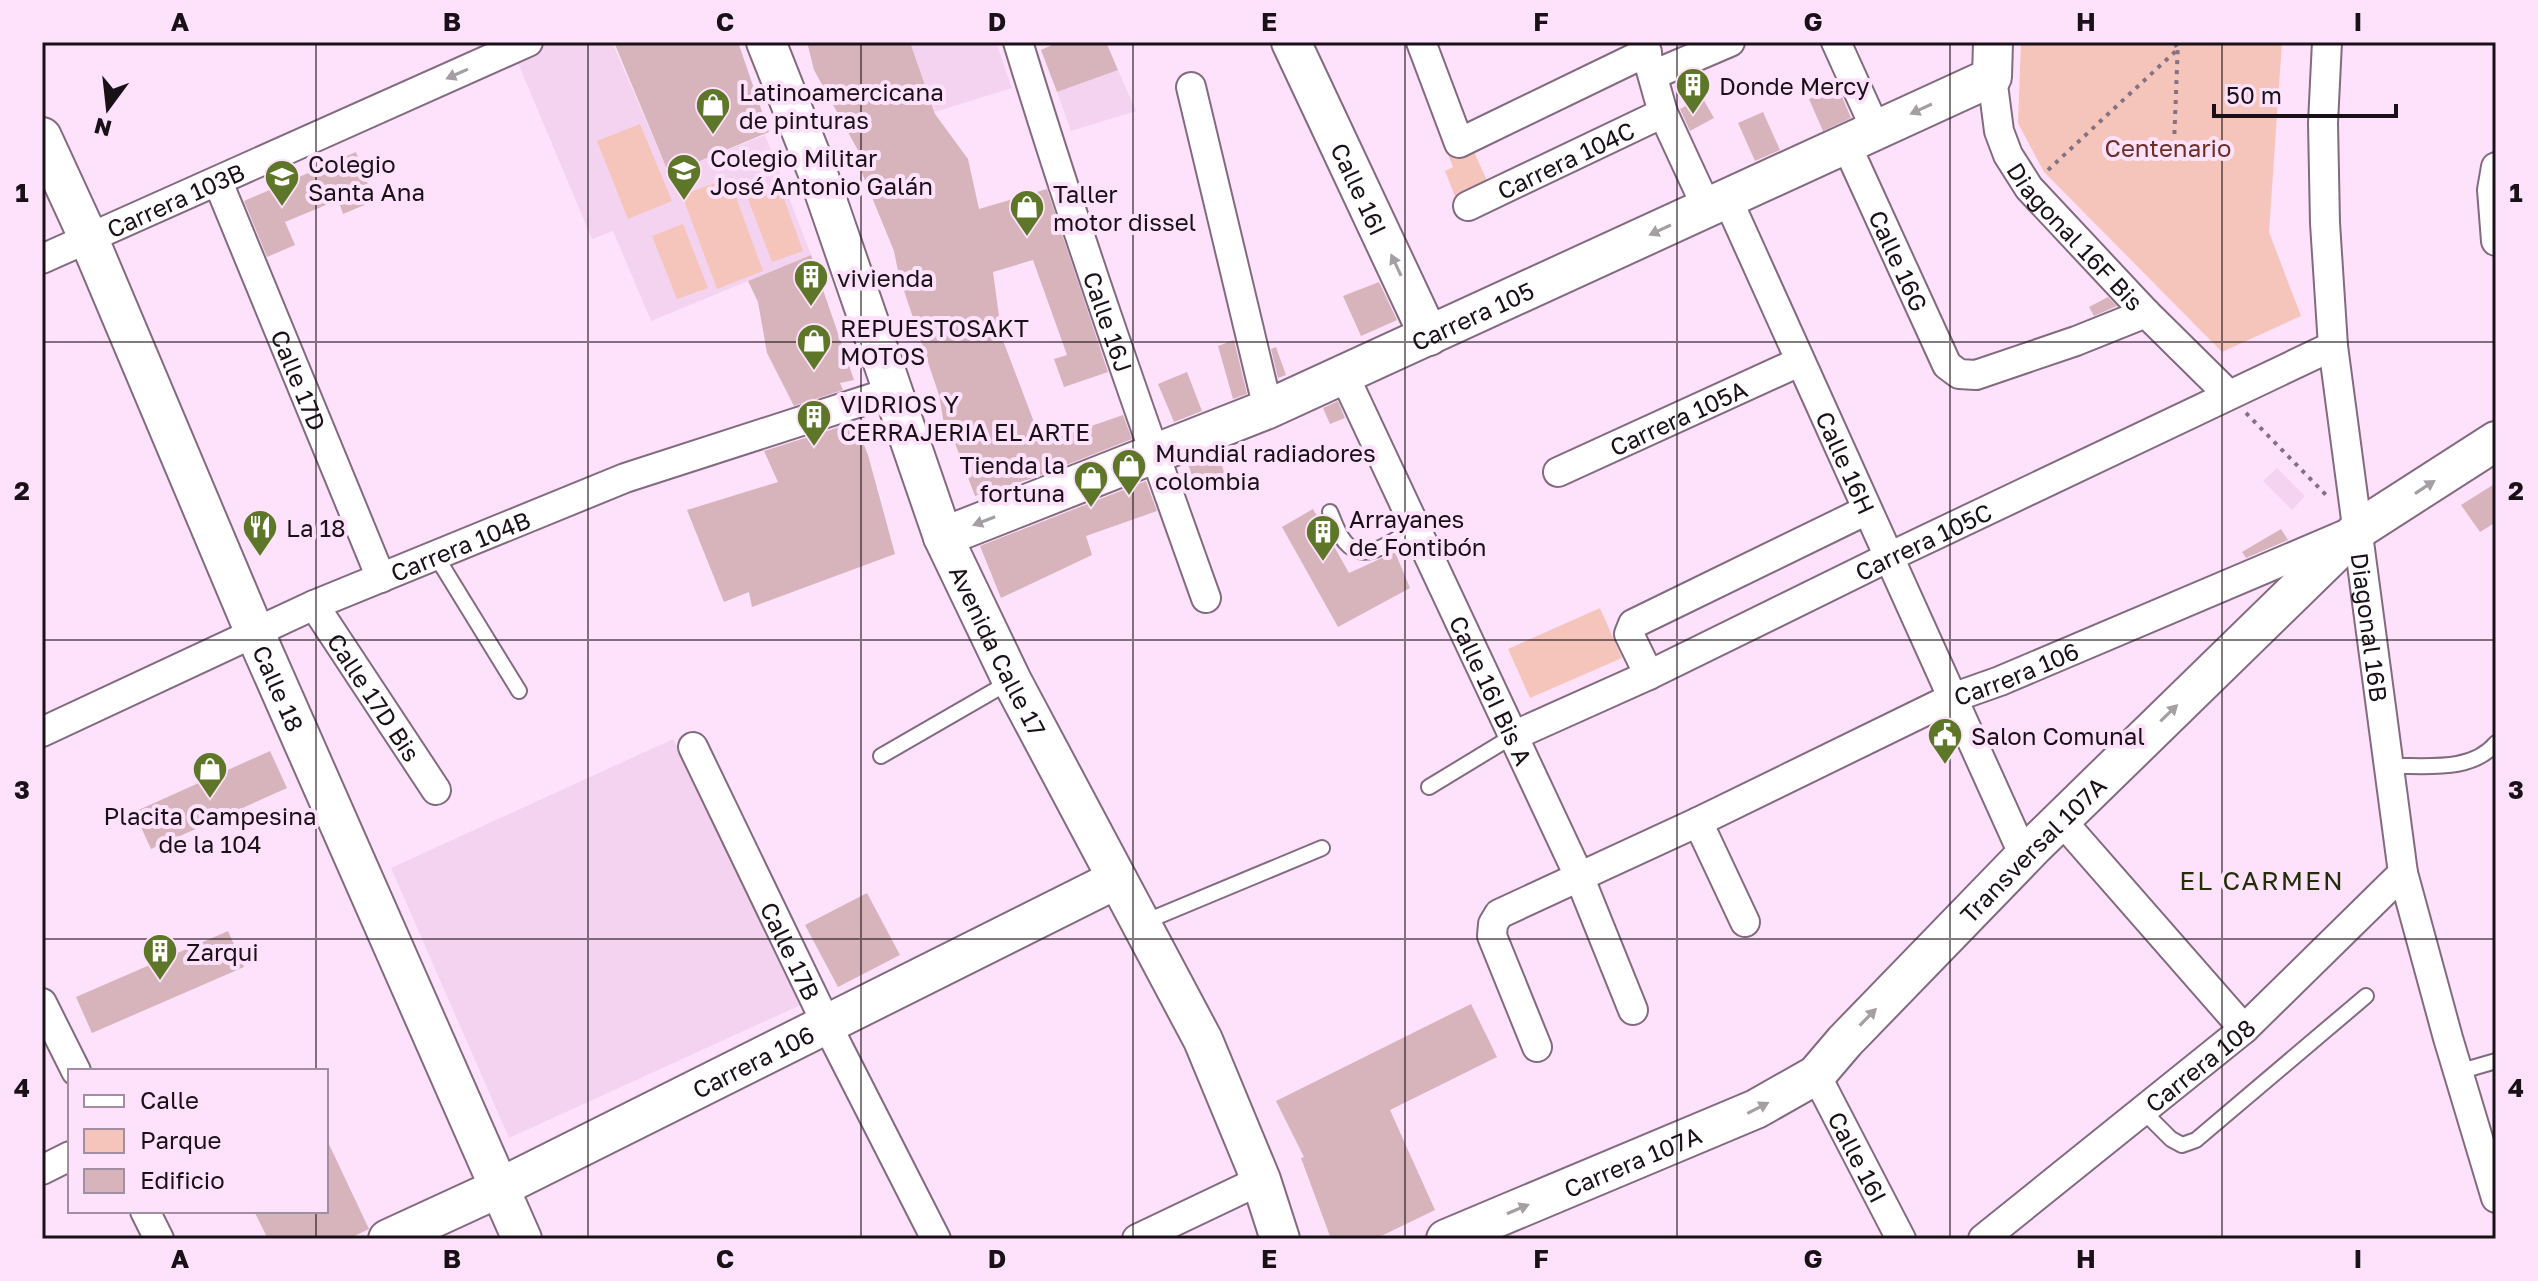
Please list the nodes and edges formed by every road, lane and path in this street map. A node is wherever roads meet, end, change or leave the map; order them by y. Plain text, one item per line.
1 (528, 42) edge
2 (766, 42) edge
3 (1291, 42) edge
4 (1421, 42) edge
5 (1730, 42) edge
6 (1836, 42) edge
7 (2176, 42) edge
8 (2327, 42) edge
9 (1021, 43) edge
10 (2178, 49) junction
11 (1648, 56) edge
12 (1993, 59) edge
13 (1191, 87) dead end
14 (1663, 113) junction
15 (42, 137) edge
16 (1861, 137) junction
17 (2174, 144) dead end
18 (2496, 167) edge
19 (218, 182) junction
20 (2029, 188) junction
21 (1717, 203) junction
22 (1468, 206) dead end
23 (88, 237) junction
24 (2496, 241) edge
25 (42, 259) edge
26 (2146, 313) junction
27 (1429, 336) junction
28 (2333, 346) junction
29 (1799, 362) junction
30 (1344, 375) junction
31 (891, 392) junction
32 (2229, 395) junction
33 (1268, 409) junction
34 (2496, 441) edge
35 (1154, 454) junction
36 (1558, 472) dead end
37 (1867, 510) junction
38 (1330, 512) dead end
39 (1415, 527) junction
40 (2359, 529) junction
41 (943, 537) junction
42 (436, 556) junction
43 (1889, 557) junction
44 (381, 578) junction
45 (1206, 598) dead end
46 (314, 605) junction
47 (255, 633) junction
48 (1649, 675) junction
49 (1012, 681) junction
50 (519, 691) dead end
51 (1952, 698) junction
52 (42, 732) edge
53 (1513, 736) junction
54 (2496, 743) edge
55 (693, 747) dead end
56 (881, 756) dead end
57 (2389, 766) junction
58 (1429, 787) dead end
59 (436, 790) dead end
60 (2061, 820) junction
61 (1698, 822) junction
62 (1322, 848) dead end
63 (2024, 856) junction
64 (2403, 873) junction
65 (1579, 876) junction
66 (1117, 879) junction
67 (1745, 922) dead end
68 (1141, 924) junction
69 (2366, 996) dead end
70 (42, 1003) edge
71 (1633, 1010) dead end
72 (827, 1025) junction
73 (2244, 1029) junction
74 (1537, 1047) dead end
75 (2496, 1061) edge
76 (75, 1069) edge
77 (2458, 1072) junction
78 (1816, 1075) junction
79 (2142, 1110) junction
80 (68, 1157) edge
81 (42, 1170) edge
82 (1261, 1180) junction
83 (499, 1188) junction
84 (2496, 1198) edge
85 (146, 1213) edge
86 (159, 1239) edge
87 (388, 1239) edge
88 (522, 1239) edge
89 (936, 1239) edge
90 (1137, 1239) edge
91 (1280, 1239) edge
92 (1446, 1239) edge
93 (1901, 1239) edge
94 (1983, 1239) edge

1 -> 19 street, Carrera 103B
2 - 31 street, Avenida Calle 17
27 -> 3 street, Calle 16I
4 - 11 street
5 - 11 street
6 - 16 street, Calle 16G
7 - 10 path
8 - 28 street, Diagonal 16B
9 - 35 street, Calle 16J
10 - 17 path
10 - 20 path
11 - 14 street, Calle 16H
12 -> 16 street, Carrera 105
12 - 20 street, Diagonal 16F Bis
13 - 33 street
14 - 21 street, Calle 16H
14 - 22 street, Carrera 104C
15 - 23 street, Calle 18
16 - 21 street, Carrera 105
16 - 26 street, Calle 16G
18 - 24 street
19 - 23 street, Carrera 103B
19 - 44 street, Calle 17D
20 - 26 street, Diagonal 16F Bis
21 -> 27 street, Carrera 105
21 - 29 street, Calle 16H
23 - 25 street, Carrera 103B
23 - 47 street, Calle 18
26 - 32 street, Diagonal 16F Bis
27 - 30 street, Carrera 105
28 - 32 street, Carrera 105C
28 - 40 street, Diagonal 16B
29 - 36 street, Carrera 105A
29 - 37 street, Calle 16H
30 - 33 street, Carrera 105
30 - 39 street, Calle 16I Bis A
31 - 41 street, Avenida Calle 17
31 - 42 street, Carrera 104B
32 - 40 path
32 - 43 street, Carrera 105C
33 - 35 street, Carrera 105
40 -> 34 street, Carrera 106
35 -> 41 street, Carrera 105
35 - 45 street, Calle 16J
37 - 43 street, Calle 16H
37 - 48 street
38 - 39 lane
39 - 53 street, Calle 16I Bis A
40 - 51 street, Carrera 106
40 - 57 street, Diagonal 16B
60 -> 40 street, Transversal 107A
41 - 49 street, Avenida Calle 17
42 - 44 street, Carrera 104B
42 - 50 lane
43 - 48 street, Carrera 105C
43 - 51 street, Calle 16H
44 - 46 street, Carrera 104B
46 - 47 street, Carrera 104B
46 - 59 street, Calle 17D Bis
47 - 52 street, Carrera 104B
47 - 83 street, Calle 18
48 - 53 street, Carrera 105C
49 - 56 lane
49 - 66 street, Avenida Calle 17
51 - 61 street, Carrera 106
51 - 63 street, Calle 16H
53 - 58 lane
53 - 65 street, Calle 16I Bis A
54 - 57 lane
55 - 72 street, Calle 17B
57 - 64 street, Diagonal 16B
60 - 63 street, Transversal 107A
60 - 73 street
61 - 65 street, Carrera 106
61 - 67 street
62 - 68 lane
78 -> 63 street, Transversal 107A
64 - 73 street, Carrera 108
64 - 77 street, Diagonal 16B
65 - 71 street, Calle 16I Bis A
65 - 74 street, Carrera 106
66 - 68 street, Avenida Calle 17
66 - 72 street, Carrera 106
68 - 82 street, Avenida Calle 17
69 - 79 lane
70 - 76 street
72 - 83 street, Carrera 106
72 - 89 street, Calle 17B
73 - 79 street, Carrera 108
75 - 77 lane
77 - 84 street, Diagonal 16B
92 -> 78 street, Carrera 107A
78 - 93 street, Calle 16I
79 - 94 street, Carrera 108
80 - 81 street
82 - 90 street
82 - 91 street, Avenida Calle 17
83 - 87 street, Carrera 106
83 - 88 street, Calle 18
85 - 86 street

